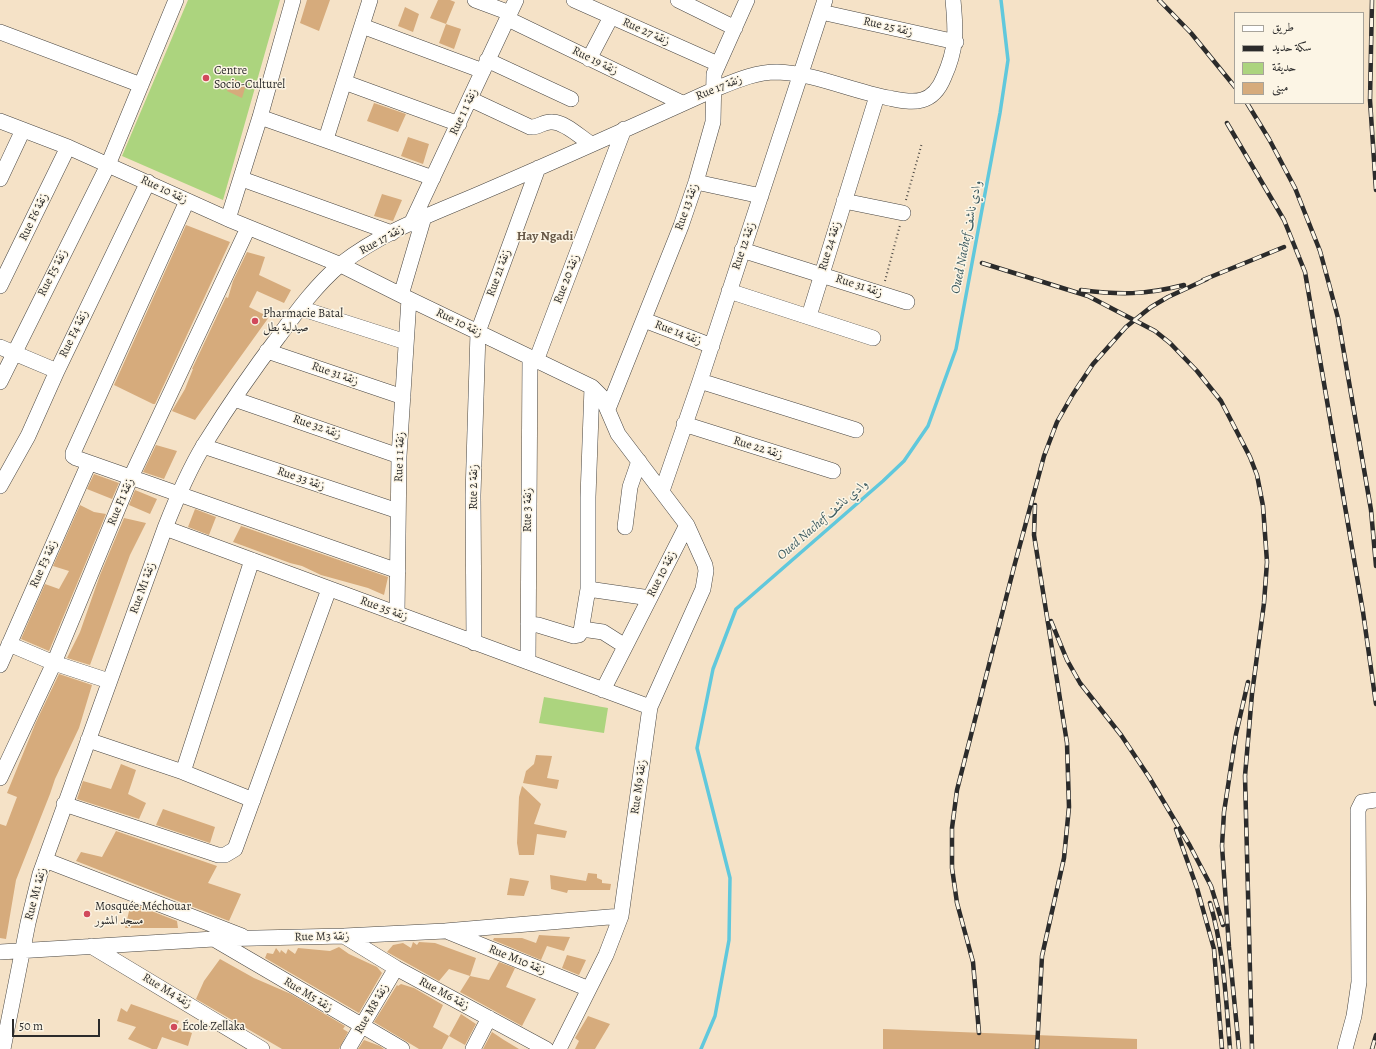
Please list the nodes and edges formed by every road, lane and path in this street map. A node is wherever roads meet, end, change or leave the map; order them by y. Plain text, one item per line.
1 (176, 0) edge
2 (293, 0) edge
3 (370, 0) edge
4 (475, 0) edge
5 (574, 0) edge
6 (678, 0) edge
7 (747, 0) edge
8 (953, 0) edge
9 (823, 6) edge
10 (511, 10) edge
11 (611, 17) junction
12 (362, 26) junction
13 (735, 28) junction
14 (0, 32) edge
15 (956, 42) junction
16 (589, 59) junction
17 (718, 64) junction
18 (485, 66) junction
19 (800, 75) junction
20 (344, 82) junction
21 (141, 85) junction
22 (713, 90) junction
23 (877, 96) junction
24 (571, 99) dead end
25 (470, 100) junction
26 (682, 103) junction
27 (260, 117) junction
28 (0, 121) edge
29 (459, 124) junction
30 (624, 129) junction
31 (23, 130) junction
32 (326, 139) junction
33 (591, 144) junction
34 (68, 148) junction
35 (108, 165) junction
36 (538, 168) junction
37 (432, 178) junction
38 (0, 179) edge
39 (242, 179) junction
40 (148, 182) junction
41 (696, 182) junction
42 (761, 196) junction
43 (844, 200) junction
44 (187, 201) junction
45 (903, 213) dead end
46 (424, 217) junction
47 (228, 219) junction
48 (411, 224) junction
49 (248, 228) junction
50 (392, 233) junction
51 (742, 250) junction
52 (341, 265) junction
53 (822, 274) junction
54 (0, 286) edge
55 (729, 291) junction
56 (405, 297) junction
57 (907, 302) dead end
58 (300, 308) junction
59 (808, 316) junction
60 (644, 320) junction
61 (478, 332) junction
62 (873, 338) dead end
63 (406, 342) junction
64 (712, 346) junction
65 (7, 350) edge
66 (267, 351) junction
67 (533, 359) junction
68 (56, 371) junction
69 (700, 381) junction
70 (0, 382) edge
71 (592, 387) junction
72 (403, 397) junction
73 (234, 399) junction
74 (608, 409) junction
75 (684, 424) junction
76 (856, 430) dead end
77 (203, 446) junction
78 (399, 456) junction
79 (639, 461) junction
80 (89, 463) junction
81 (833, 471) dead end
82 (131, 478) junction
83 (0, 486) edge
84 (662, 491) junction
85 (178, 494) junction
86 (398, 511) junction
87 (687, 525) junction
88 (625, 527) dead end
89 (165, 528) junction
90 (252, 560) junction
91 (398, 571) junction
92 (329, 589) junction
93 (588, 589) junction
94 (650, 598) junction
95 (397, 614) junction
96 (528, 624) junction
97 (582, 629) junction
98 (474, 643) junction
99 (9, 644) junction
100 (625, 646) junction
101 (528, 662) junction
102 (54, 663) junction
103 (0, 665) edge
104 (109, 681) junction
105 (603, 690) junction
106 (650, 707) junction
107 (88, 740) junction
108 (183, 772) junction
109 (0, 778) edge
110 (253, 800) junction
111 (1375, 800) edge
112 (64, 804) junction
113 (45, 860) junction
114 (621, 916) junction
115 (445, 930) junction
116 (344, 936) junction
117 (248, 938) junction
118 (214, 939) junction
119 (92, 946) junction
120 (23, 951) junction
121 (0, 952) edge
122 (396, 968) junction
123 (589, 989) junction
124 (489, 1018) junction
125 (362, 1027) junction
126 (3, 1049) edge
127 (262, 1049) edge
128 (348, 1049) edge
129 (402, 1049) edge
130 (472, 1049) edge
131 (546, 1049) edge
132 (559, 1049) edge
133 (1345, 1049) edge

1 - 21 street, Rue F5 زنقة
2 - 27 street
3 - 12 street
4 - 10 street, Rue 19 زنقة
5 - 11 street, Rue 27 زنقة
6 - 13 street
7 - 13 street, Rue 13 زنقة
8 - 15 street, Rue 17 زنقة
9 - 15 street, Rue 25 زنقة
9 - 19 street, Rue 12 زنقة
10 - 16 street, Rue 19 زنقة
10 - 18 street, Rue 1 زنقة 1
11 - 16 street
11 - 17 street, Rue 27 زنقة
12 - 18 street
12 - 20 street
13 - 17 street, Rue 13 زنقة
14 - 21 street
15 - 23 street, Rue 17 زنقة
16 - 26 street, Rue 19 زنقة
17 - 22 street, Rue 13 زنقة
18 - 24 street
18 - 25 street, Rue 1 زنقة 1
19 - 22 street, Rue 17 زنقة
19 - 23 street, Rue 17 زنقة
19 - 42 street, Rue 12 زنقة
20 - 29 street
20 - 32 street
21 - 35 street, Rue F5 زنقة
22 - 26 street, Rue 17 زنقة
22 - 41 street, Rue 13 زنقة
23 - 43 street, Rue 24 زنقة
25 - 29 street, Rue 1 زنقة 1
25 - 33 street
26 - 30 street, Rue 17 زنقة
27 - 32 street
27 - 39 street
28 - 31 street, Rue 10 زنقة
29 - 37 street, Rue 1 زنقة 1
30 - 33 street, Rue 17 زنقة
30 - 67 street, Rue 20 زنقة
31 - 34 street, Rue 10 زنقة
31 - 38 street
32 - 37 street
33 - 36 street, Rue 17 زنقة
34 - 35 street, Rue 10 زنقة
34 - 54 street, Rue F6 زنقة
35 - 40 street, Rue 10 زنقة
35 - 65 street, Rue F5 زنقة
36 - 46 street, Rue 17 زنقة
36 - 61 street, Rue 21 زنقة
37 - 48 street, Rue 1 زنقة 1
39 - 47 street
39 - 50 street
40 - 44 street, Rue 10 زنقة
40 - 68 street, Rue F4 زنقة
41 - 42 street
41 - 60 street, Rue 13 زنقة
42 - 51 street, Rue 12 زنقة
43 - 45 street
43 - 53 street, Rue 24 زنقة
44 - 47 street, Rue 10 زنقة
44 - 80 street
46 - 48 street, Rue 17 زنقة
46 - 56 street, Rue 17 زنقة
47 - 49 street, Rue 10 زنقة
48 - 50 street, Rue 17 زنقة
49 - 52 street, Rue 10 زنقة
49 - 82 street, Rue F1 زنقة
50 - 52 street, Rue 17 زنقة
51 - 53 street, Rue 31 زنقة
51 - 55 street, Rue 12 زنقة
52 - 56 street, Rue 10 زنقة
52 - 58 street, Rue M1 زنقة
53 - 57 street, Rue 31 زنقة
53 - 59 street, Rue 24 زنقة
55 - 59 street
55 - 64 street, Rue 12 زنقة
56 - 61 street, Rue 10 زنقة
56 - 63 street, Rue 1 زنقة 1
58 - 63 street
58 - 66 street, Rue M1 زنقة
59 - 62 street
60 - 64 street, Rue 14 زنقة
60 - 74 street, Rue 13 زنقة
61 - 67 street, Rue 10 زنقة
61 - 98 street, Rue 2 زنقة
63 - 72 street, Rue 1 زنقة 1
64 - 69 street, Rue 12 زنقة
65 - 68 street
65 - 70 street, Rue F5 زنقة
66 - 72 street, Rue 31 زنقة
66 - 73 street, Rue M1 زنقة
67 - 71 street, Rue 10 زنقة
67 - 96 street, Rue 3 زنقة
68 - 83 street, Rue F4 زنقة
69 - 75 street, Rue 12 زنقة
69 - 76 street
71 - 74 street, Rue 10 زنقة
71 - 93 street
72 - 78 street, Rue 1 زنقة 1
73 - 77 street, Rue M1 زنقة
73 - 78 street, Rue 32 زنقة
74 - 79 street, Rue 10 زنقة
75 - 81 street, Rue 22 زنقة
75 - 84 street, Rue 12 زنقة
77 - 85 street, Rue M1 زنقة
77 - 86 street, Rue 33 زنقة
78 - 86 street, Rue 1 زنقة 1
79 - 84 street, Rue 10 زنقة
79 - 88 street
80 - 82 street
80 - 99 street, Rue F3 زنقة
82 - 85 street
82 - 102 street, Rue F1 زنقة
84 - 87 street, Rue 10 زنقة
85 - 89 street, Rue M1 زنقة
85 - 91 street
86 - 91 street, Rue 1 زنقة 1
87 - 94 street, Rue 10 زنقة
87 - 106 street, Rue M9 زنقة
89 - 90 street, Rue 35 زنقة
89 - 104 street, Rue M1 زنقة
90 - 92 street, Rue 35 زنقة
90 - 108 street
91 - 95 street, Rue 1 زنقة 1
92 - 95 street, Rue 35 زنقة
92 - 110 street
93 - 94 street
93 - 97 street
94 - 100 street, Rue 10 زنقة
95 - 98 street, Rue 35 زنقة
96 - 97 street
96 - 101 street, Rue 3 زنقة
97 - 100 street
98 - 101 street, Rue 35 زنقة
99 - 102 street
99 - 103 street, Rue F3 زنقة
100 - 105 street, Rue 10 زنقة
101 - 105 street, Rue 35 زنقة
102 - 104 street
102 - 109 street, Rue F1 زنقة
104 - 107 street, Rue M1 زنقة
105 - 106 street, Rue 35 زنقة
106 - 114 street, Rue M9 زنقة
107 - 108 street
107 - 112 street, Rue M1 زنقة
108 - 110 street
110 - 112 street
111 - 133 street
112 - 113 street, Rue M1 زنقة
113 - 117 street
113 - 120 street, Rue M1 زنقة
114 - 115 street, Rue M3 زنقة
114 - 123 street, Rue M9 زنقة
115 - 116 street, Rue M3 زنقة
115 - 123 street, Rue M10 زنقة
116 - 117 street, Rue M3 زنقة
116 - 122 street, Rue M6 زنقة
117 - 118 street, Rue M3 زنقة
118 - 119 street, Rue M3 زنقة
118 - 125 street, Rue M5 زنقة
119 - 120 street, Rue M3 زنقة
119 - 127 street, Rue M4 زنقة
120 - 121 street, Rue M3 زنقة
120 - 126 street, Rue M1 زنقة
122 - 124 street, Rue M6 زنقة
122 - 125 street, Rue M8 زنقة
123 - 132 street, Rue M9 زنقة
124 - 130 street
124 - 131 street, Rue M6 زنقة
125 - 128 street, Rue M8 زنقة
125 - 129 street, Rue M5 زنقة

